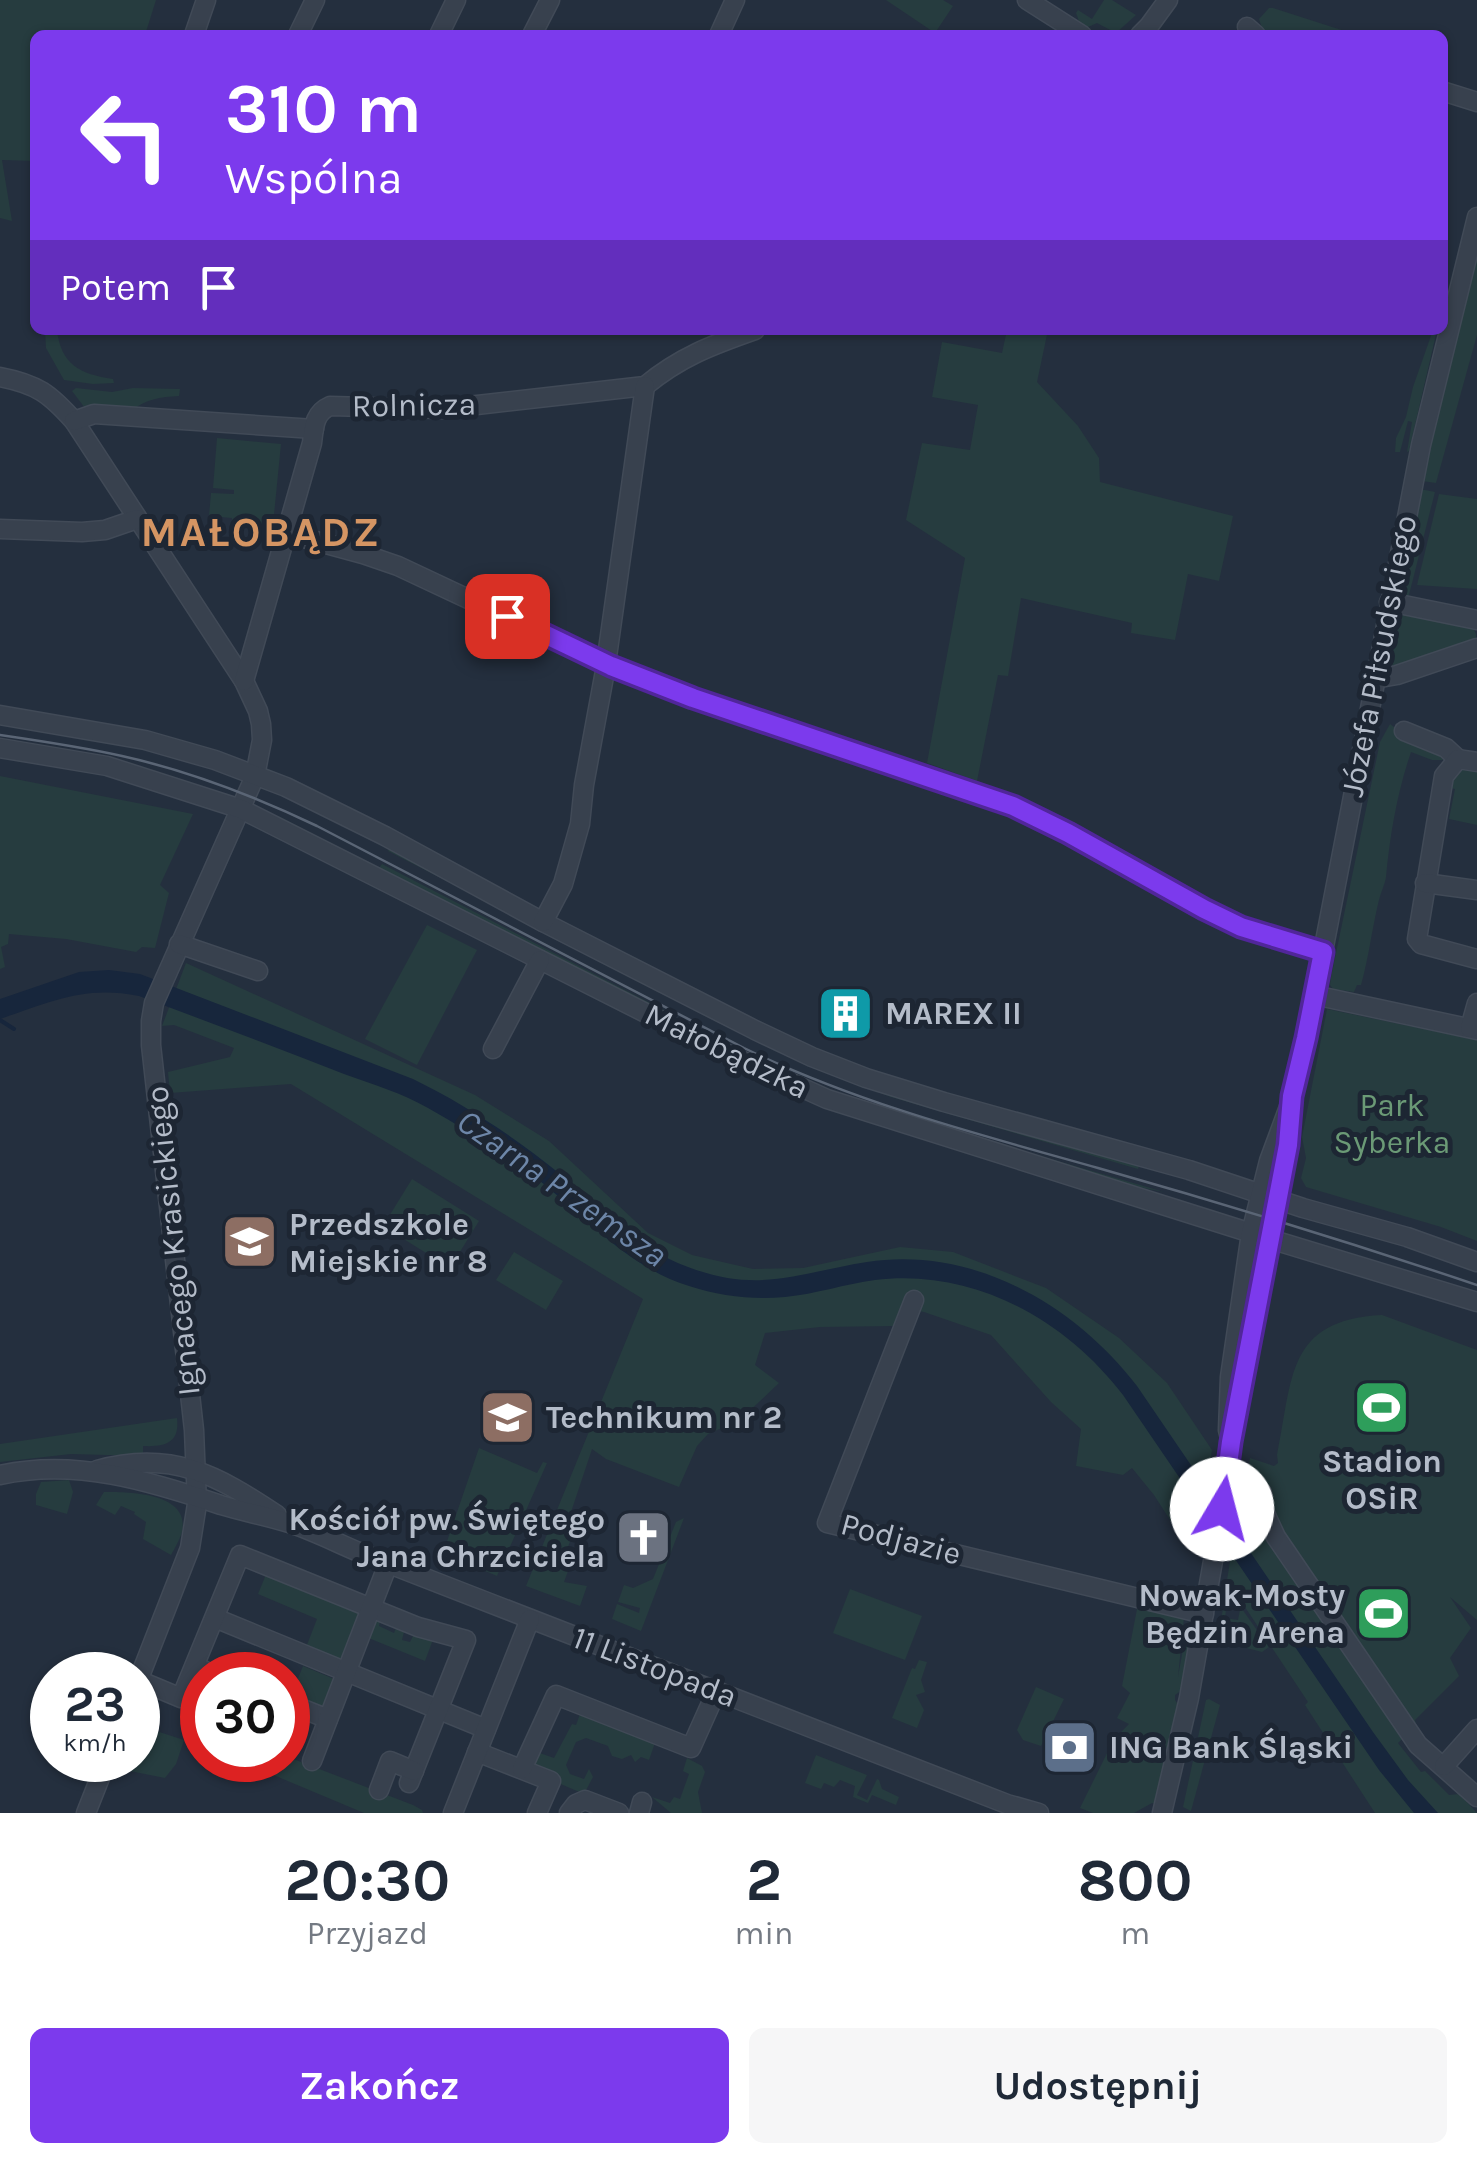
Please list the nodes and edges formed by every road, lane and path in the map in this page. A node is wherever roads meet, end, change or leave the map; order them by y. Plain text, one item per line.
1 (206, 0) edge
2 (315, 0) edge
3 (456, 0) edge
4 (550, 0) edge
5 (735, 0) edge
6 (1027, 0) edge
7 (1168, 0) edge
8 (196, 30) edge
9 (300, 30) edge
10 (441, 30) edge
11 (535, 30) edge
12 (721, 30) edge
13 (1074, 30) edge
14 (1145, 30) edge
15 (1448, 93) edge
16 (1477, 102) edge
17 (1477, 218) edge
18 (1448, 332) edge
19 (742, 335) edge
20 (1447, 335) edge
21 (0, 377) edge
22 (645, 386) junction
23 (74, 421) junction
24 (314, 429) junction
25 (137, 519) junction
26 (0, 529) edge
27 (286, 533) junction
28 (318, 542) junction
29 (279, 557) junction
30 (1389, 602) junction
31 (1477, 620) edge
32 (1477, 648) edge
33 (240, 662) junction
34 (605, 662) junction
35 (1374, 678) junction
36 (0, 716) edge
37 (1404, 731) dead end
38 (0, 748) edge
39 (1468, 761) edge
40 (255, 776) junction
41 (241, 808) junction
42 (1425, 883) junction
43 (1477, 890) edge
44 (543, 922) junction
45 (179, 944) junction
46 (1323, 952) junction
47 (1477, 959) edge
48 (540, 960) junction
49 (258, 972) dead end
50 (1314, 996) junction
51 (1477, 1003) edge
52 (1474, 1029) edge
53 (493, 1048) dead end
54 (1277, 1164) junction
55 (1232, 1184) junction
56 (1269, 1196) junction
57 (1303, 1208) junction
58 (1221, 1223) junction
59 (1251, 1233) junction
60 (1270, 1239) junction
61 (1302, 1248) junction
62 (1246, 1258) junction
63 (1477, 1262) edge
64 (1264, 1273) junction
65 (914, 1300) dead end
66 (1477, 1302) edge
67 (1231, 1442) junction
68 (197, 1470) junction
69 (93, 1471) junction
70 (0, 1475) edge
71 (1227, 1481) junction
72 (198, 1496) junction
73 (290, 1523) junction
74 (388, 1564) junction
75 (370, 1608) junction
76 (1204, 1614) junction
77 (216, 1618) junction
78 (530, 1618) junction
79 (149, 1652) edge
80 (201, 1652) edge
81 (346, 1670) junction
82 (717, 1690) junction
83 (439, 1709) junction
84 (310, 1712) edge
85 (328, 1719) junction
86 (486, 1729) junction
87 (1477, 1729) edge
88 (477, 1752) junction
89 (312, 1761) dead end
90 (1444, 1766) junction
91 (522, 1769) junction
92 (98, 1782) edge
93 (379, 1790) dead end
94 (1477, 1797) edge
95 (1029, 1812) edge
96 (1164, 1812) edge
97 (86, 1813) edge
98 (453, 1813) edge
99 (538, 1813) edge
100 (570, 1813) edge
101 (619, 1813) edge

1 - 8 street
2 - 9 street
3 - 10 street
4 - 11 street
5 - 12 street
6 - 13 street
7 - 14 street
15 - 16 street
17 - 18 street, Józefa Piłsudskiego
19 - 22 street, Rolnicza
20 - 30 street, Józefa Piłsudskiego
21 - 23 street
22 - 24 street, Rolnicza
22 - 34 street
23 - 24 street, Rolnicza
23 - 25 street
24 - 27 street
25 - 26 street
25 - 33 street
27 - 28 street
27 - 29 street
28 - 29 street
28 - 34 street
29 - 33 street
30 - 31 street
30 - 35 street, Józefa Piłsudskiego
32 - 35 street
33 - 40 street, Ignacego Krasickiego
34 - 44 street
34 - 46 street
35 - 46 street, Józefa Piłsudskiego
36 - 40 street, Małobądzka
37 - 39 street
38 - 41 street, Małobądzka
39 - 42 street
40 - 41 street, Ignacego Krasickiego
40 - 44 street, Małobądzka
41 - 45 street, Ignacego Krasickiego
41 - 48 street, Małobądzka
42 - 43 street
42 - 47 street
44 - 55 street, Małobądzka
45 - 49 street
45 - 68 street, Ignacego Krasickiego
46 - 50 street, Józefa Piłsudskiego
48 - 53 street
48 - 58 street, Małobądzka
50 - 52 street
50 - 54 street, Józefa Piłsudskiego
51 - 52 street
54 - 55 street
54 - 56 street, Józefa Piłsudskiego
54 - 57 street
55 - 56 street, Małobądzka
56 - 57 street, Małobądzka
56 - 59 street, Józefa Piłsudskiego
56 - 60 street, Józefa Piłsudskiego
57 - 63 street, Małobądzka
58 - 59 street, Małobądzka
58 - 62 street
59 - 60 street, Małobądzka
59 - 62 street, Józefa Piłsudskiego
60 - 61 street, Małobądzka
60 - 64 street, Józefa Piłsudskiego
61 - 64 street
61 - 66 street, Małobądzka
62 - 67 street, Józefa Piłsudskiego
64 - 67 street, Józefa Piłsudskiego
65 - 76 street, Podjazie
67 - 71 street, Józefa Piłsudskiego
68 - 69 street, 11 Listopada
68 - 72 street, Ignacego Krasickiego
68 - 73 street, 11 Listopada
69 - 70 street, 11 Listopada
69 - 72 street, 11 Listopada
71 - 76 street, Józefa Piłsudskiego
71 - 90 street
72 - 73 street, 11 Listopada
72 - 79 street, Ignacego Krasickiego
73 - 74 street, 11 Listopada
74 - 75 street
74 - 78 street, 11 Listopada
75 - 77 street
75 - 81 street
75 - 83 street
76 - 96 street, Józefa Piłsudskiego
77 - 80 street
77 - 81 street
78 - 82 street, 11 Listopada
78 - 86 street
81 - 83 street
81 - 85 street
82 - 91 street
82 - 95 street, 11 Listopada
83 - 86 street
83 - 93 street
84 - 85 street
85 - 89 street
86 - 88 street
87 - 90 street
88 - 91 street
88 - 98 street
90 - 94 street
91 - 99 street
92 - 97 street
100 - 101 street

